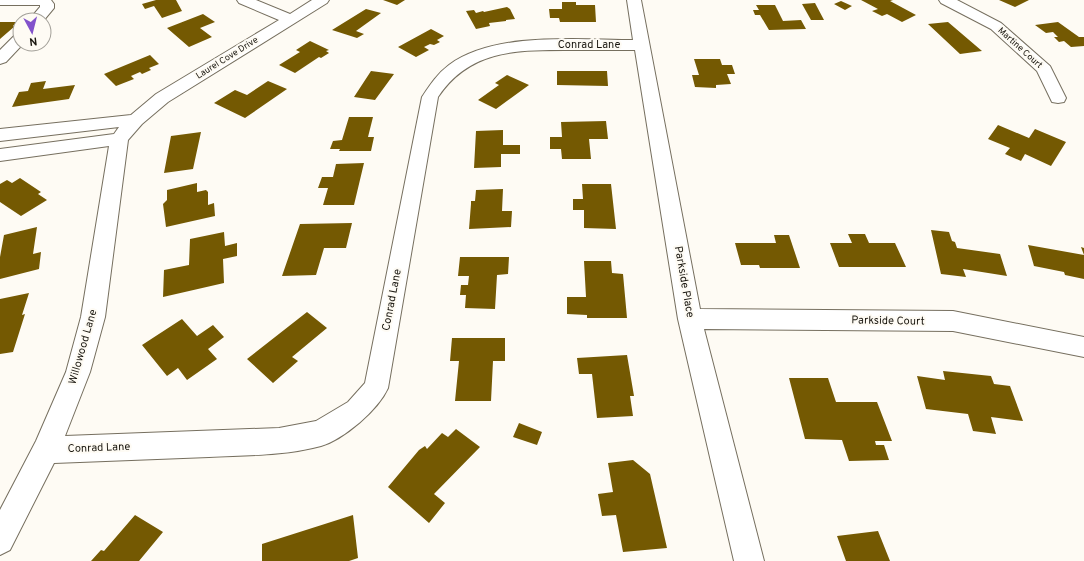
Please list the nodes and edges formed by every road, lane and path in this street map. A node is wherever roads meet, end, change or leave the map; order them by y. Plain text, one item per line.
1 (244, 0) edge
2 (322, 0) edge
3 (634, 0) edge
4 (946, 0) edge
5 (0, 1) edge
6 (43, 1) edge
7 (43, 12) edge
8 (290, 19) junction
9 (642, 45) junction
10 (12, 46) edge
11 (0, 59) edge
12 (1058, 98) dead end
13 (136, 120) junction
14 (0, 136) edge
15 (119, 140) junction
16 (0, 155) edge
17 (690, 319) junction
18 (1084, 347) edge
19 (46, 450) junction
20 (0, 540) edge
21 (749, 561) edge

1 - 8 street
2 - 8 street, Laurel Cove Drive
3 - 9 street, Parkside Place
4 - 12 street, Martine Court
5 - 6 street
6 - 7 street
8 - 13 street, Laurel Cove Drive
9 - 17 street, Parkside Place
9 - 19 street, Conrad Lane
10 - 11 street
13 - 14 street
13 - 15 street, Laurel Cove Drive
15 - 16 street
15 - 19 street, Willowood Lane
17 - 18 street, Parkside Court
17 - 21 street, Parkside Place
19 - 20 street, Willowood Lane

